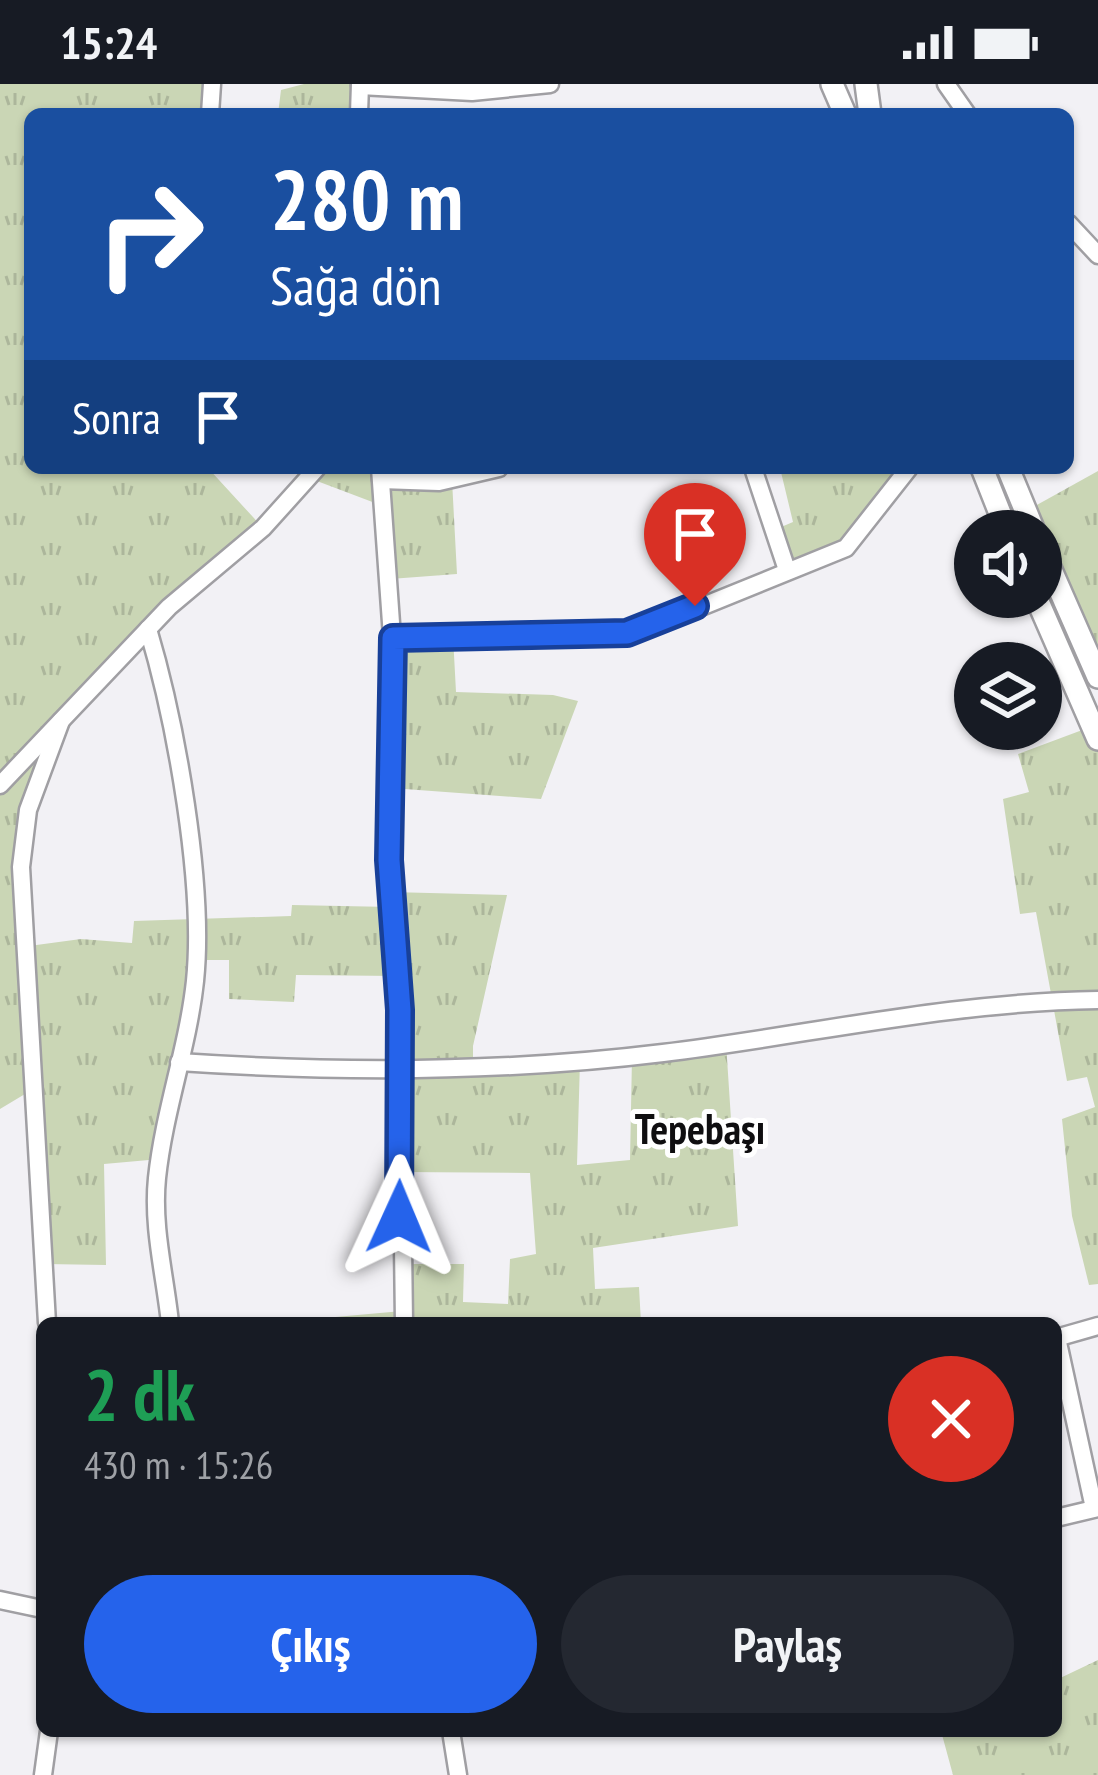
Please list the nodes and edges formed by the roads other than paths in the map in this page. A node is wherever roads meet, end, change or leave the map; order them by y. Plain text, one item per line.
1 (550, 84) edge
2 (360, 85) edge
3 (1074, 230) edge
4 (1098, 255) edge
5 (312, 474) edge
6 (380, 474) edge
7 (473, 474) edge
8 (756, 474) edge
9 (904, 474) edge
10 (984, 474) edge
11 (1010, 474) edge
12 (999, 510) edge
13 (1025, 510) edge
14 (787, 570) junction
15 (1062, 595) edge
16 (1045, 618) edge
17 (148, 629) junction
18 (393, 638) junction
19 (1098, 677) edge
20 (61, 721) junction
21 (1098, 739) edge
22 (0, 785) edge
23 (1098, 1000) edge
24 (179, 1062) junction
25 (401, 1073) junction
26 (46, 1317) edge
27 (169, 1317) edge
28 (404, 1317) edge
29 (1098, 1326) edge
30 (1062, 1336) edge
31 (1062, 1364) edge
32 (1096, 1508) edge
33 (1062, 1516) edge
34 (0, 1600) edge
35 (36, 1609) edge
36 (48, 1737) edge
37 (452, 1737) edge
38 (43, 1775) edge
39 (458, 1775) edge

1 - 2 street
3 - 4 street
5 - 17 street
6 - 7 street
6 - 18 street
8 - 14 street
9 - 14 street
10 - 12 main road
11 - 13 main road
14 - 18 street
15 - 19 main road
16 - 21 main road
17 - 20 street
17 - 24 street
18 - 25 street
20 - 22 street
20 - 26 street
23 - 25 street
24 - 25 street
24 - 27 street
25 - 28 street
29 - 30 street
31 - 32 street
32 - 33 street
34 - 35 street
36 - 38 street
37 - 39 street

